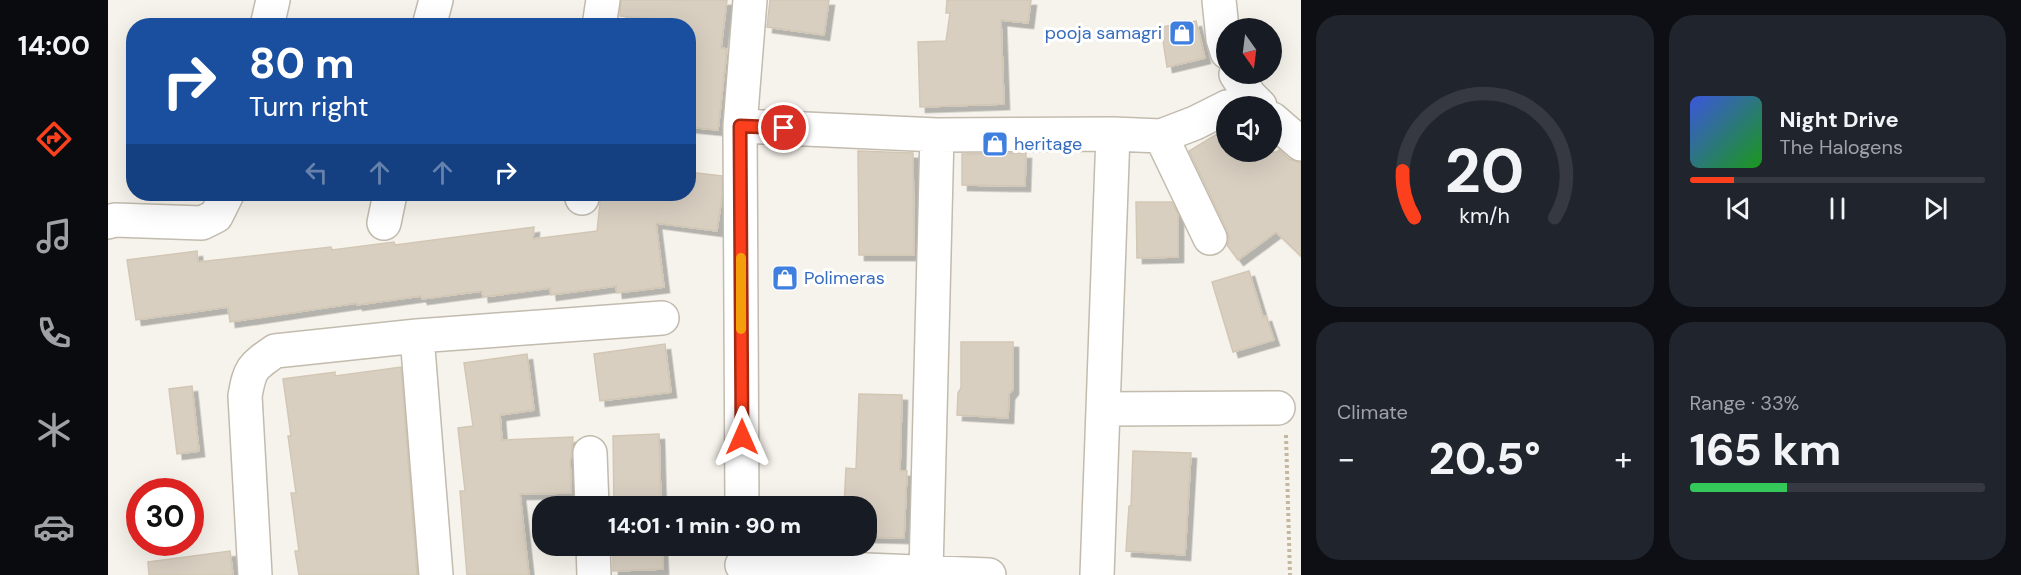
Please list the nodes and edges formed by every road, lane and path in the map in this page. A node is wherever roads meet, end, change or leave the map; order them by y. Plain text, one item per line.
1 (273, 0) edge
2 (435, 0) edge
3 (602, 0) edge
4 (750, 0) edge
5 (1219, 0) edge
6 (269, 18) edge
7 (431, 18) edge
8 (600, 18) edge
9 (1221, 18) edge
10 (1216, 111) edge
11 (740, 126) junction
12 (1282, 128) edge
13 (1113, 134) junction
14 (937, 135) junction
15 (1161, 136) junction
16 (1301, 144) edge
17 (224, 201) edge
18 (108, 222) edge
19 (1210, 238) dead end
20 (662, 318) dead end
21 (417, 336) junction
22 (1102, 409) junction
23 (1282, 420) joint
24 (590, 453) dead end
25 (592, 496) edge
26 (742, 496) edge
27 (593, 556) edge
28 (742, 562) edge
29 (926, 572) junction
30 (255, 575) edge
31 (436, 575) edge
32 (594, 575) edge
33 (989, 575) edge
34 (1097, 575) edge
35 (1290, 575) edge

1 - 6 street
2 - 7 street
3 - 8 street
4 - 11 street
5 - 9 street
10 - 15 street
11 - 14 street
11 - 26 street
12 - 16 street
13 - 14 street
13 - 15 street
13 - 22 street
14 - 29 street
15 - 19 street
17 - 18 street
20 - 21 street
21 - 30 street
21 - 31 street
22 - 23 street
22 - 34 street
23 - 35 path
24 - 25 street
27 - 32 street
28 - 29 street
29 - 33 street

